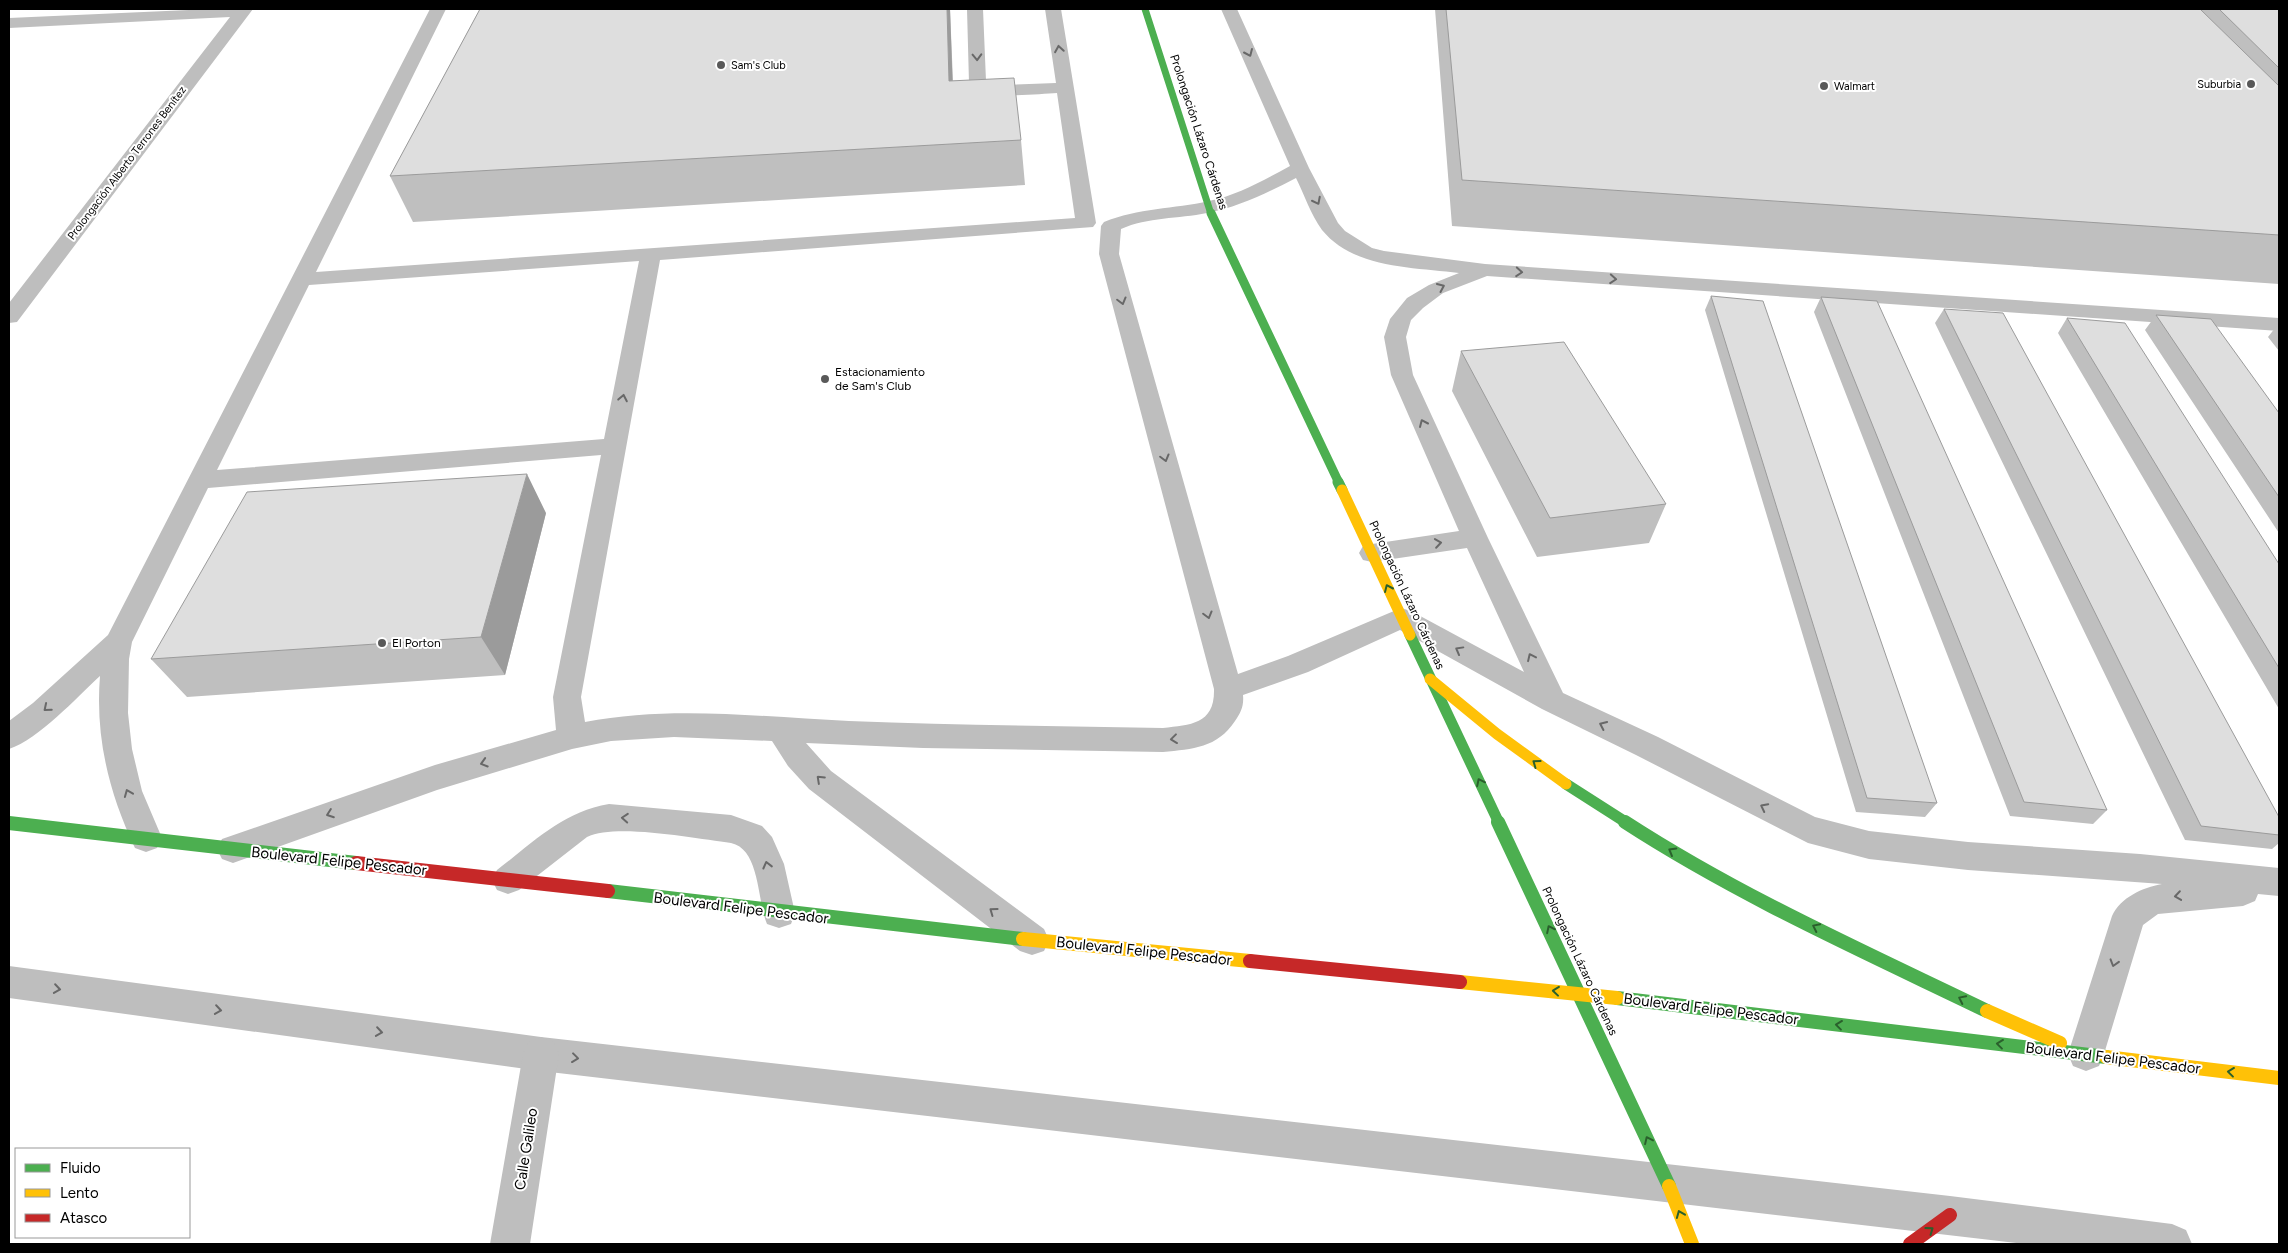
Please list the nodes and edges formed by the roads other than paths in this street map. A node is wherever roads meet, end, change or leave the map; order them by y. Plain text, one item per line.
1 (438, 9) edge
2 (975, 9) edge
3 (1053, 9) edge
4 (1145, 9) edge
5 (1229, 9) edge
6 (243, 10) edge
7 (9, 23) edge
8 (1065, 88) junction
9 (1300, 168) junction
10 (1208, 207) junction
11 (652, 254) junction
12 (1485, 270) junction
13 (302, 278) junction
14 (9, 317) edge
15 (2279, 324) edge
16 (614, 446) junction
17 (200, 480) junction
18 (1474, 538) junction
19 (1372, 552) junction
20 (1402, 618) junction
21 (118, 642) junction
22 (1430, 679) junction
23 (1228, 689) junction
24 (1552, 701) junction
25 (780, 730) junction
26 (9, 737) edge
27 (572, 737) junction
28 (9, 823) edge
29 (146, 838) junction
30 (233, 849) junction
31 (508, 880) junction
32 (2279, 882) edge
33 (2279, 889) edge
34 (779, 912) junction
35 (1032, 940) junction
36 (9, 982) edge
37 (1580, 994) junction
38 (541, 1054) junction
39 (2086, 1054) junction
40 (2279, 1078) edge
41 (1668, 1184) junction
42 (1950, 1215) junction
43 (510, 1244) edge
44 (1692, 1244) edge
45 (1910, 1244) edge
46 (2172, 1244) edge

1 - 13 street
2 -> 8 street
8 -> 3 street
4 - 10 main road, Prolongación Lázaro Cárdenas
5 -> 9 street
6 - 7 street
6 - 14 street, Prolongación Alberto Terrones Benítez
8 - 11 street
9 - 10 street
9 -> 12 street
10 - 19 main road, Prolongación Lázaro Cárdenas
10 -> 23 street
11 - 13 street
16 -> 11 street
12 -> 15 street
18 -> 12 street
13 - 17 street
16 - 17 street
16 - 27 street
17 - 21 street
19 -> 18 street
24 -> 18 street
20 -> 19 main road, Prolongación Lázaro Cárdenas
20 - 22 main road, Prolongación Lázaro Cárdenas
20 - 23 street
24 -> 20 street
21 -> 26 street
29 -> 21 street
37 -> 22 main road, Prolongación Lázaro Cárdenas
39 -> 22 main road
23 -> 25 street
32 -> 24 street
25 - 27 street
35 -> 25 street
27 -> 30 street
28 - 29 main road, Boulevard Felipe Pescador
29 - 30 main road, Boulevard Felipe Pescador
30 - 31 main road, Boulevard Felipe Pescador
31 - 34 main road, Boulevard Felipe Pescador
34 -> 31 street
33 -> 39 street
34 - 35 main road, Boulevard Felipe Pescador
37 -> 35 main road, Boulevard Felipe Pescador
36 -> 38 street
39 -> 37 main road, Boulevard Felipe Pescador
41 -> 37 main road, Prolongación Lázaro Cárdenas
38 -> 41 street
38 - 43 street, Calle Galileo
40 -> 39 main road, Boulevard Felipe Pescador
41 - 42 street
44 -> 41 main road, Prolongación Lázaro Cárdenas
45 -> 42 main road
42 - 46 street

